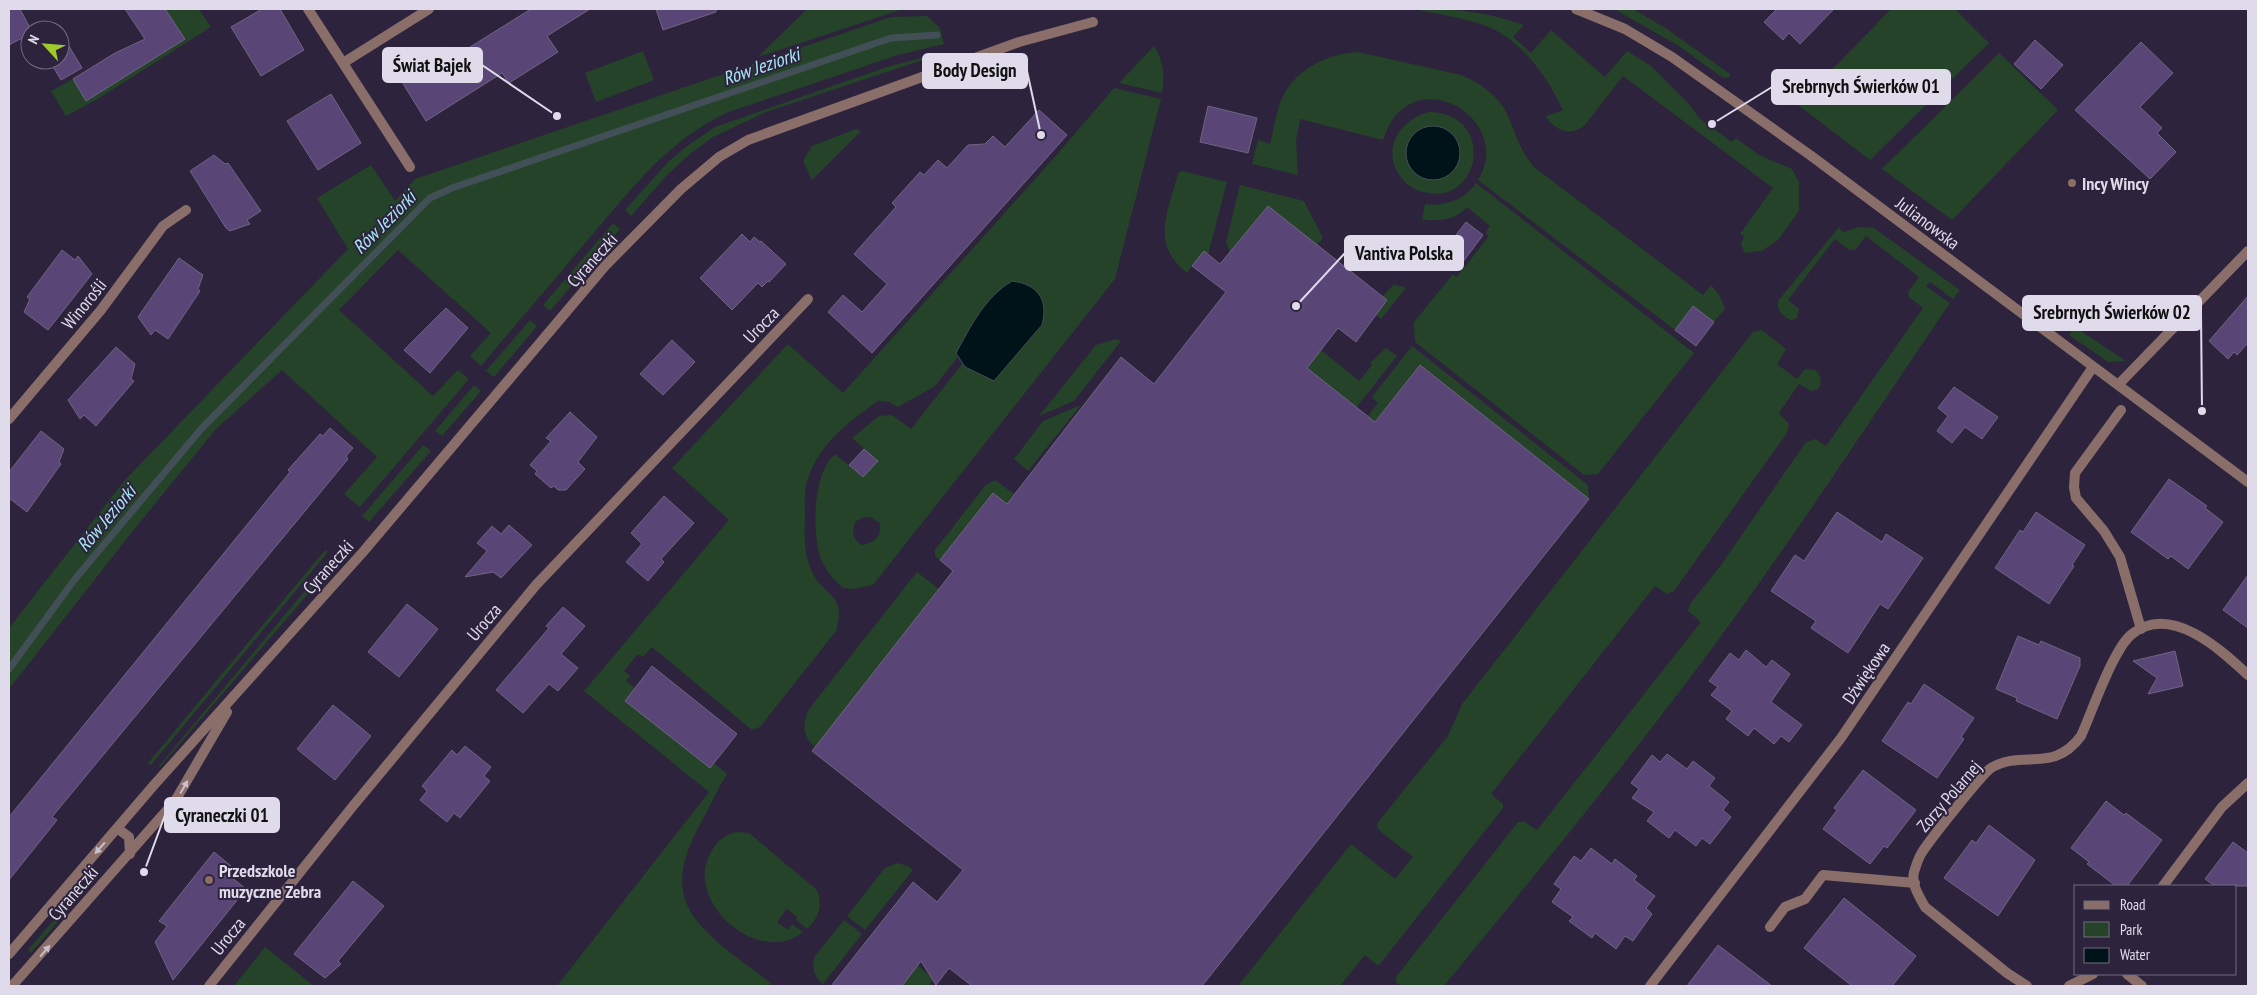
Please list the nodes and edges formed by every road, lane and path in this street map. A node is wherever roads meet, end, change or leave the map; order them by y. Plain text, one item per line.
1 (308, 9) edge
2 (429, 9) edge
3 (1576, 9) edge
4 (1093, 22) dead end
5 (343, 63) junction
6 (410, 167) dead end
7 (186, 210) dead end
8 (2248, 251) edge
9 (808, 299) dead end
10 (2093, 367) junction
11 (2118, 385) junction
12 (2121, 410) dead end
13 (9, 419) edge
14 (2248, 482) edge
15 (2141, 629) junction
16 (2248, 676) edge
17 (238, 694) junction
18 (2248, 783) edge
19 (117, 828) junction
20 (130, 854) junction
21 (1915, 883) junction
22 (2164, 885) edge
23 (1770, 927) dead end
24 (9, 954) edge
25 (2091, 975) edge
26 (2127, 975) edge
27 (12, 986) edge
28 (209, 986) edge
29 (1650, 986) edge
30 (2027, 986) edge
31 (2069, 986) edge
32 (2142, 986) edge

1 - 5 street
2 - 5 street
3 - 10 street, Julianowska
4 - 17 street, Cyraneczki
5 - 6 street
7 - 13 street, Winorośli
8 - 11 street
9 - 28 street, Urocza
10 - 11 street, Julianowska
10 - 29 street, Dźwiękowa
11 - 14 street, Julianowska
12 - 15 street
15 - 16 street
15 - 21 street, Zorzy Polarnej
17 - 19 street, Cyraneczki
20 -> 17 street, Cyraneczki
18 - 22 street
19 - 20 street
19 -> 24 street, Cyraneczki
27 -> 20 street, Cyraneczki
21 - 23 street
21 - 30 street
25 - 31 street
26 - 32 street

